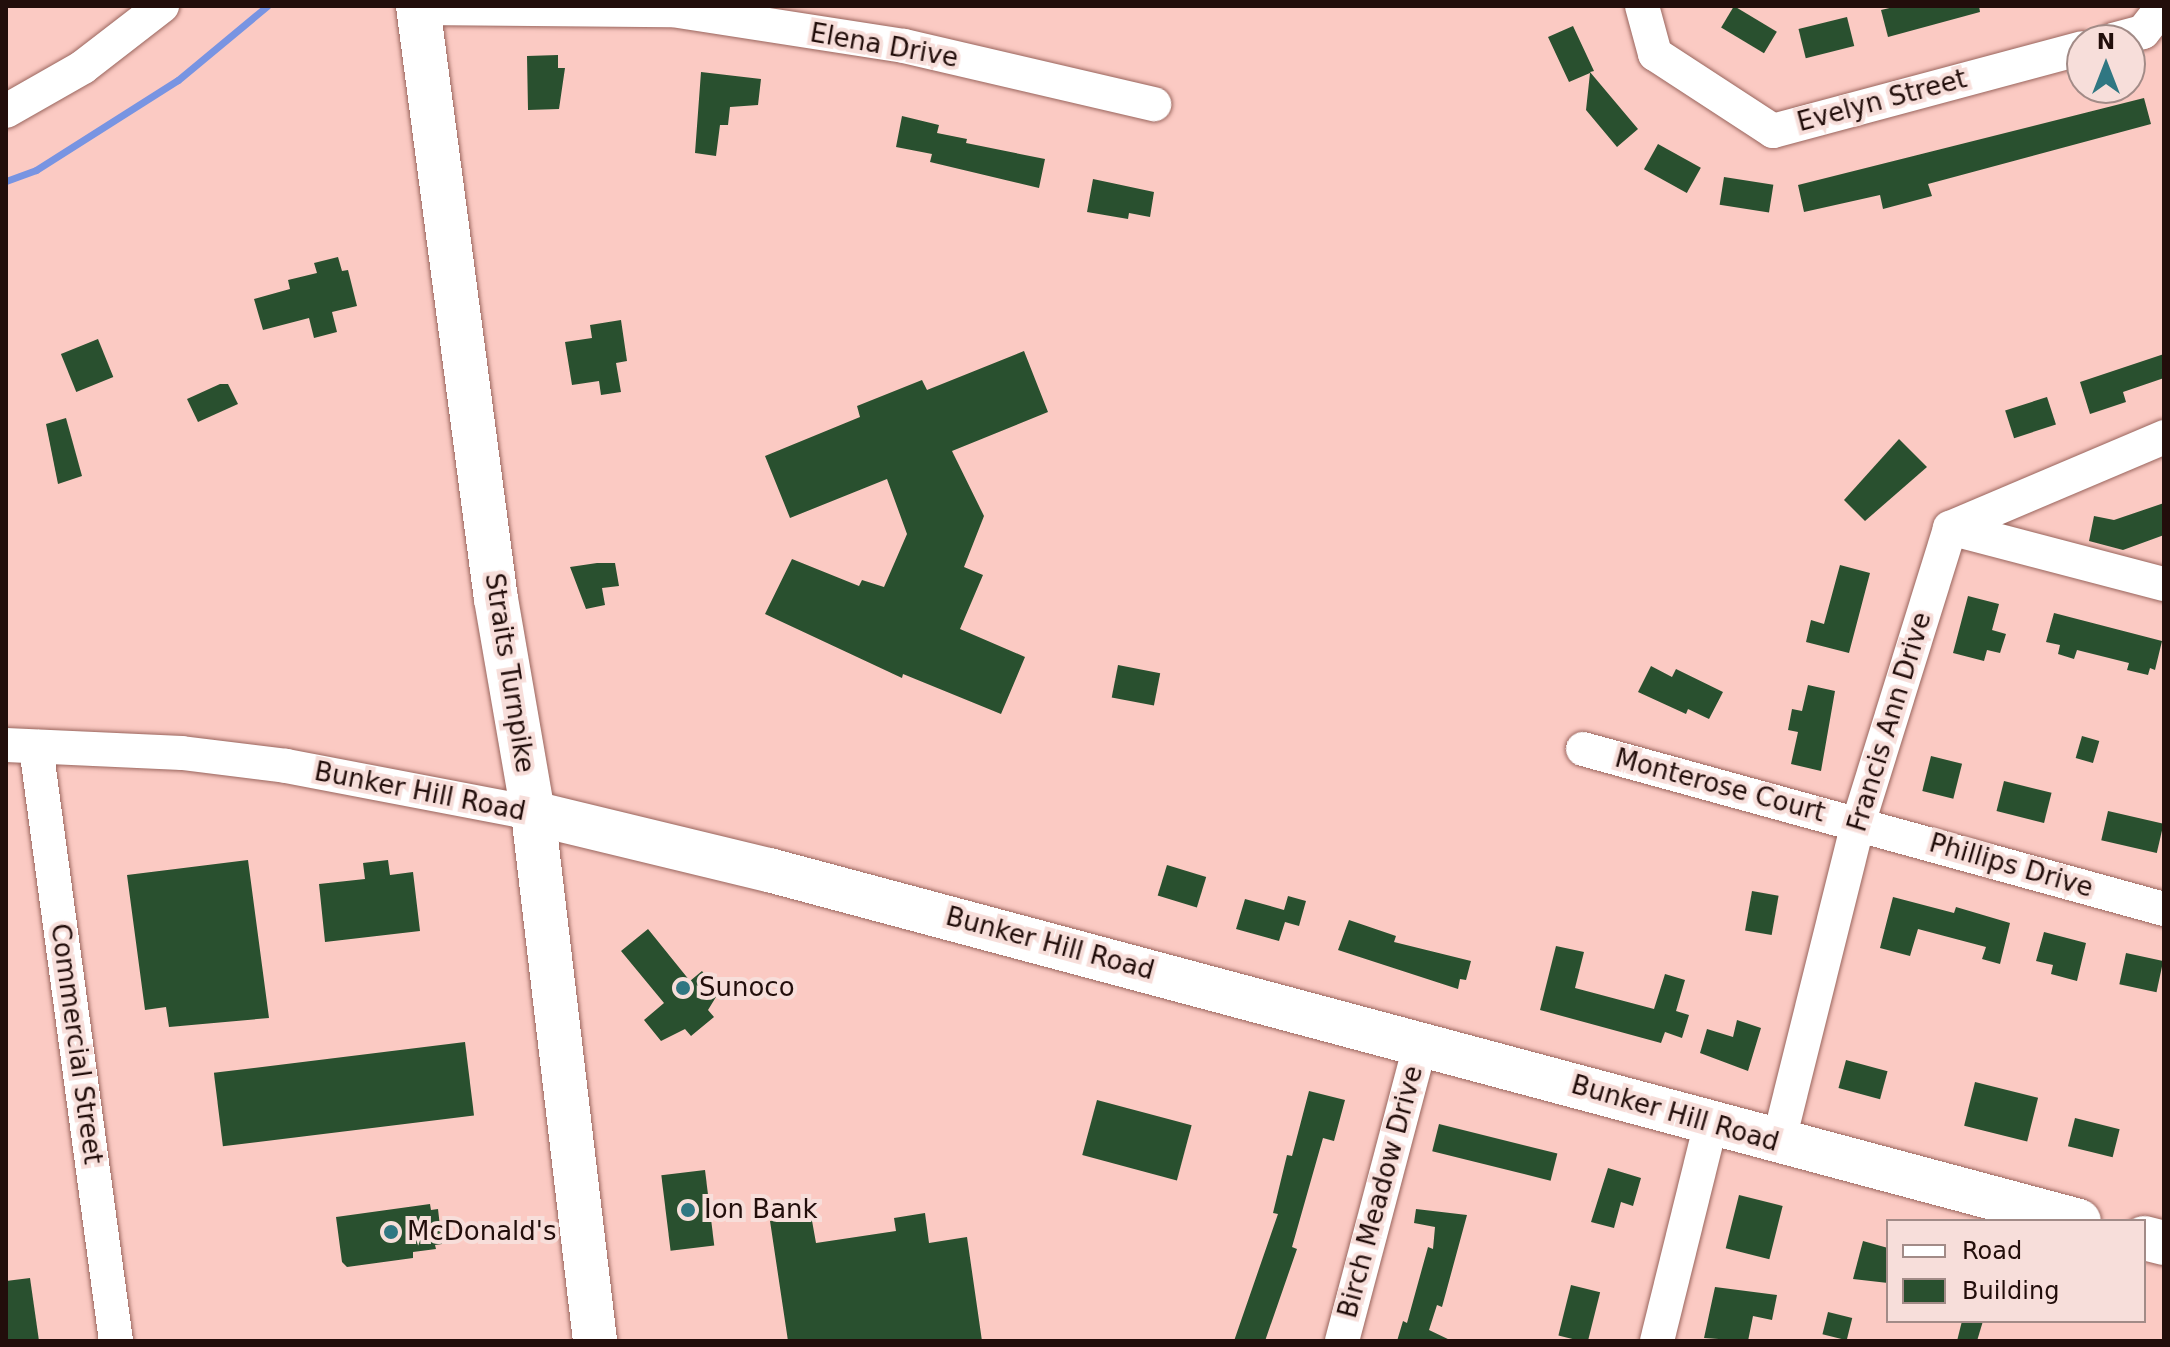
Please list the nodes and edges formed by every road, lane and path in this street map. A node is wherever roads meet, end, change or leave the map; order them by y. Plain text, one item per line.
1 (162, 6) edge
2 (1642, 6) edge
3 (2163, 6) edge
4 (418, 7) edge
5 (2146, 28) edge
6 (2066, 52) edge
7 (1154, 104) dead end
8 (6, 111) edge
9 (2164, 437) edge
10 (1950, 528) junction
11 (2164, 584) edge
12 (21, 746) edge
13 (1583, 749) dead end
14 (533, 813) junction
15 (1858, 824) junction
16 (2164, 909) edge
17 (1421, 1043) junction
18 (1711, 1122) junction
19 (1778, 1144) junction
20 (2071, 1219) edge
21 (116, 1341) edge
22 (595, 1341) edge
23 (1342, 1341) edge
24 (1657, 1341) edge

1 - 8 street
2 - 6 street, Evelyn Street
3 - 5 street
4 - 7 street, Elena Drive
4 - 14 main road, Straits Turnpike
9 - 10 street
10 - 11 street
10 - 15 street, Francis Ann Drive
12 - 14 street, Bunker Hill Road
12 - 21 street, Commercial Street
13 - 15 street, Monterose Court
14 - 17 main road, Bunker Hill Road
14 - 22 main road, Straits Turnpike
15 - 16 street, Phillips Drive
15 - 19 street, Francis Ann Drive
17 - 18 main road, Bunker Hill Road
17 - 23 street, Birch Meadow Drive
18 - 19 main road, Bunker Hill Road
18 - 24 street
19 - 20 main road, Bunker Hill Road

